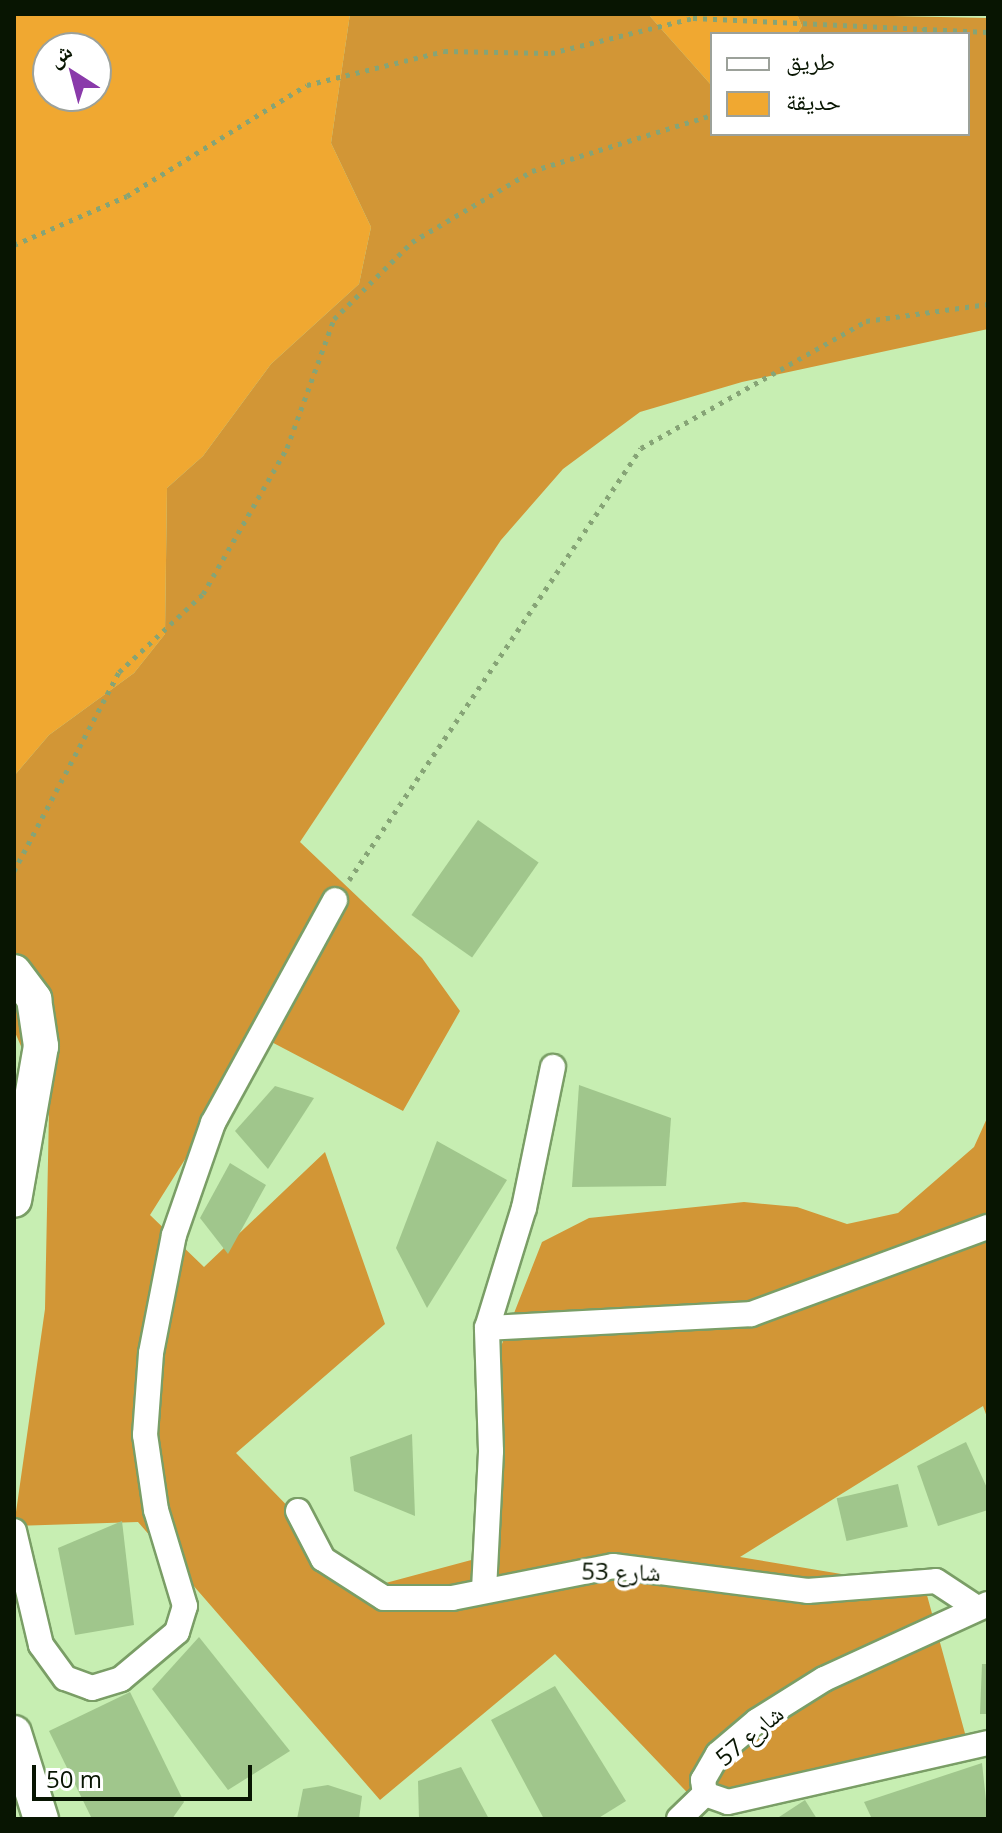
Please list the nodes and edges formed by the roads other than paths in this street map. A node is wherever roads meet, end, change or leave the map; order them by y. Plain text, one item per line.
1 (335, 900) road end
2 (14, 972) edge
3 (553, 1067) dead end
4 (22, 1131) edge
5 (17, 1165) edge
6 (14, 1200) edge
7 (988, 1227) edge
8 (487, 1328) junction
9 (298, 1511) dead end
10 (14, 1531) edge
11 (484, 1590) junction
12 (982, 1606) edge
13 (14, 1733) edge
14 (988, 1743) edge
15 (705, 1794) junction
16 (41, 1819) edge
17 (679, 1819) edge

1 - 10 street
2 - 4 main road
3 - 8 street
4 - 5 main road
5 - 6 main road
7 - 8 street
8 - 11 street
9 - 11 street, شارع 53
11 - 12 street, شارع 53
12 - 15 street, شارع 57
13 - 16 main road
14 - 15 street, شارع 57
15 - 17 street

